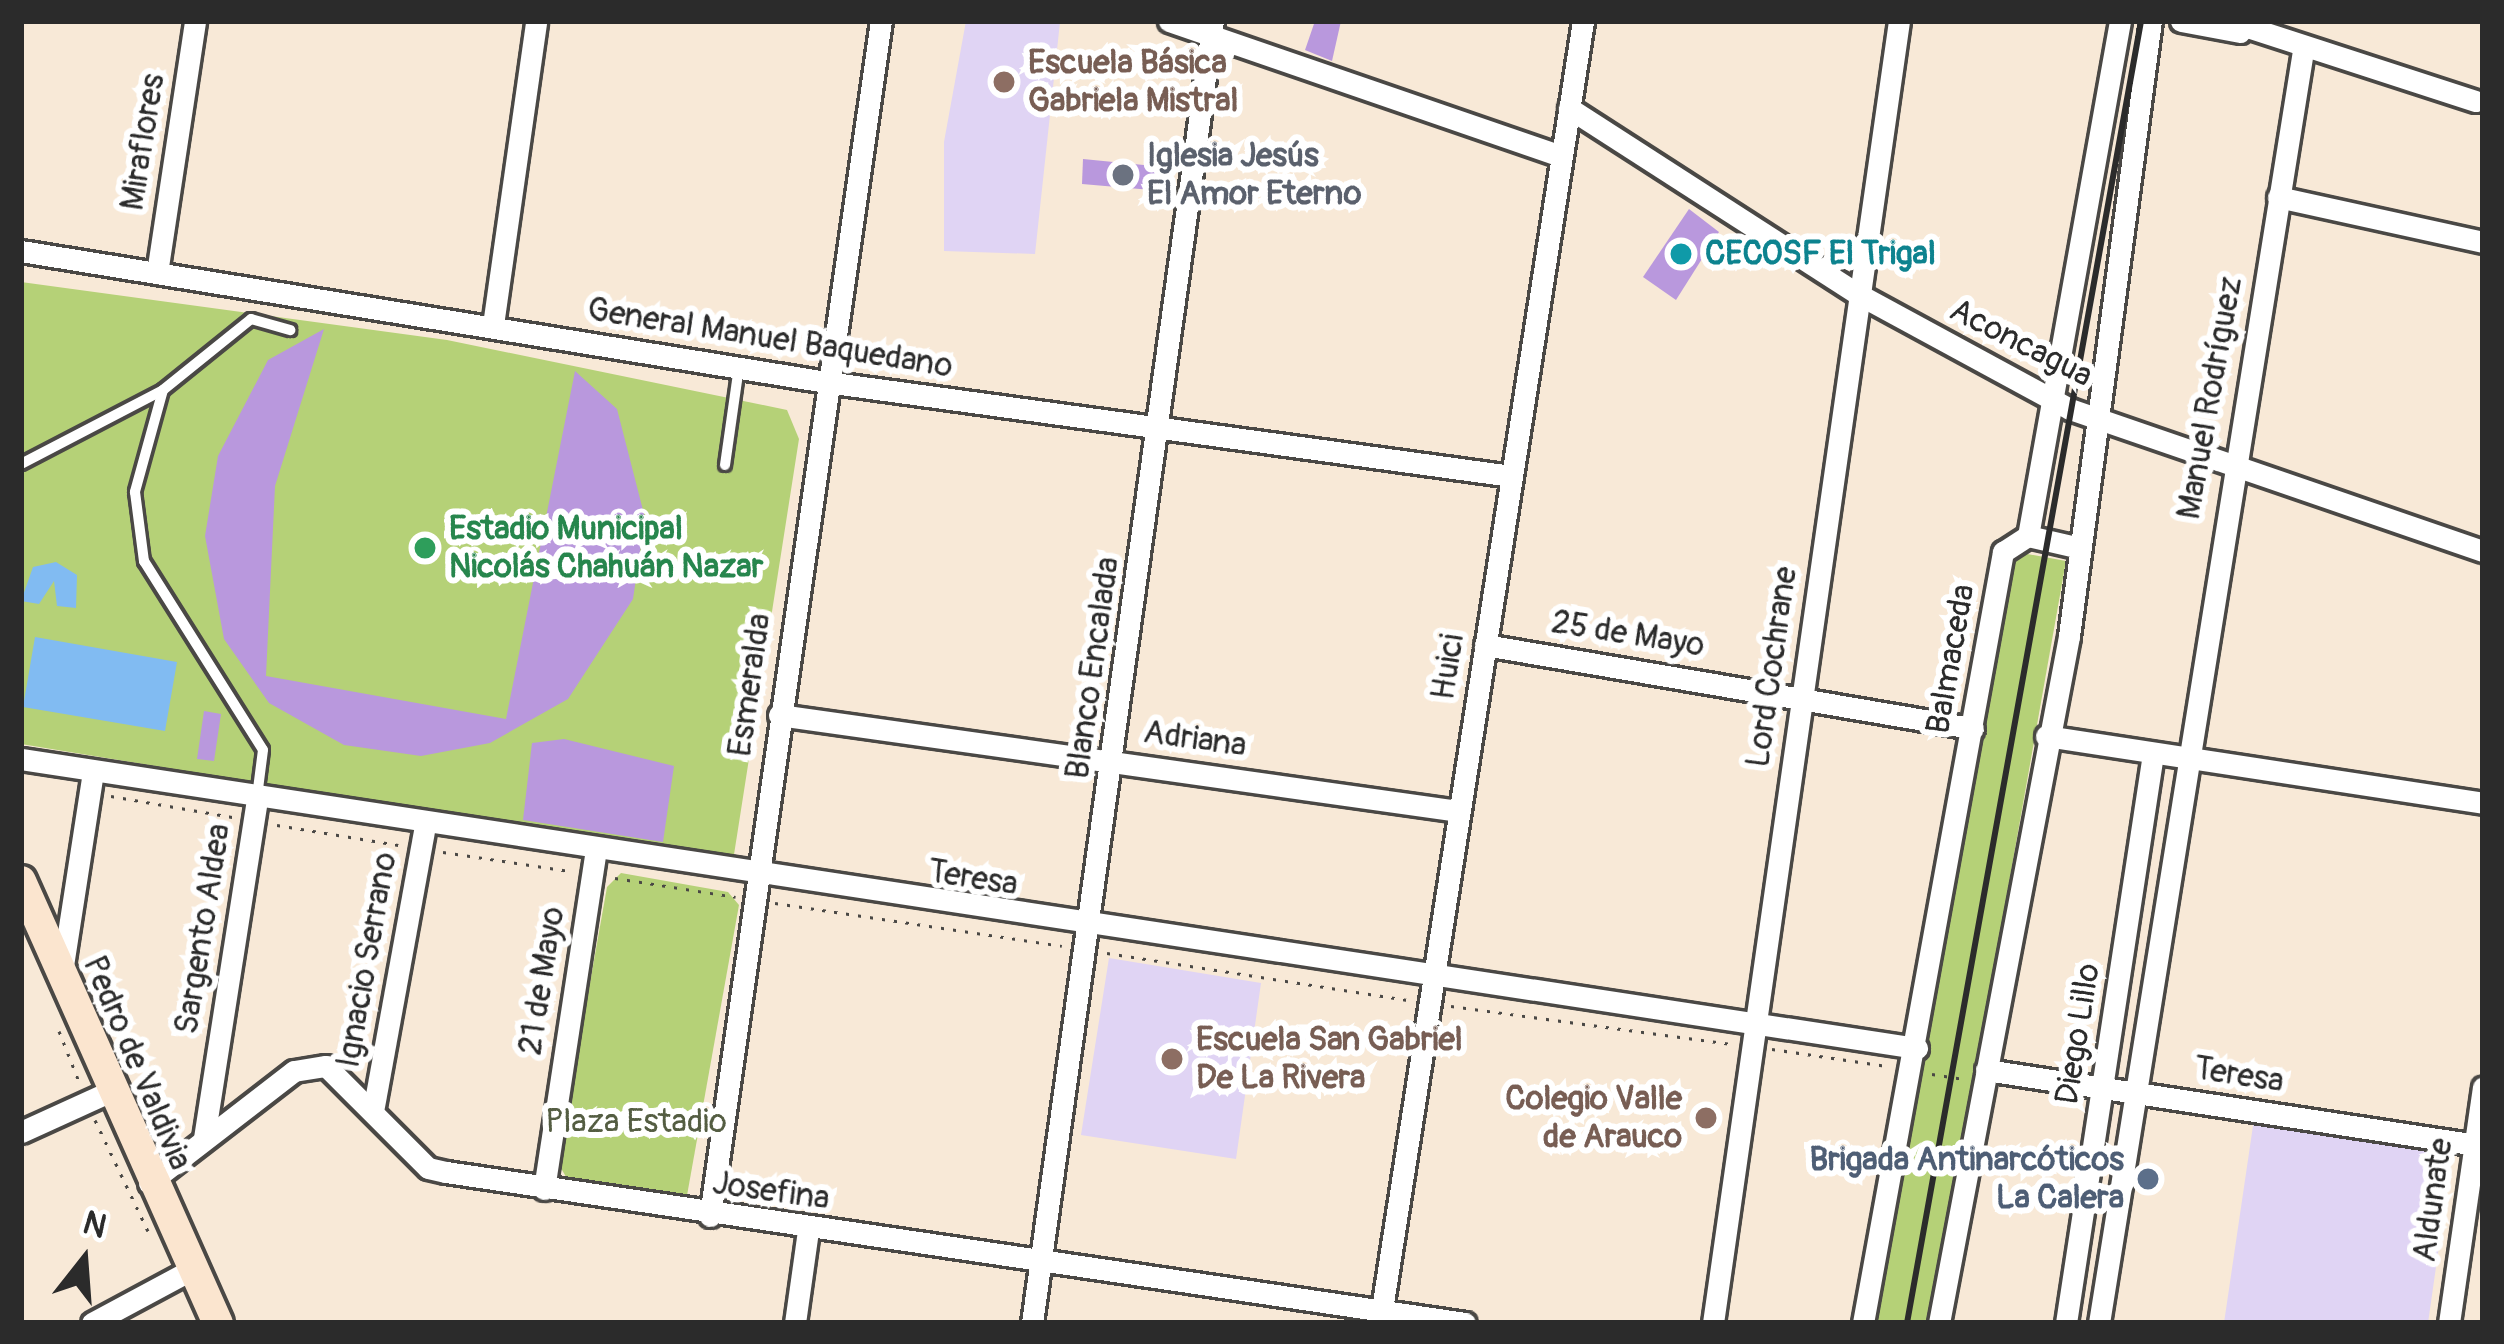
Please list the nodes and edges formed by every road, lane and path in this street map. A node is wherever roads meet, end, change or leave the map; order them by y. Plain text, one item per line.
1 (195, 21) edge
2 (536, 21) edge
3 (880, 21) edge
4 (1169, 21) edge
5 (1583, 21) edge
6 (1899, 21) edge
7 (2095, 21) edge
8 (2151, 21) edge
9 (2181, 21) edge
10 (2119, 25) edge
11 (1212, 27) edge
12 (2236, 27) edge
13 (2303, 51) junction
14 (2475, 101) dead end
15 (1569, 108) junction
16 (1560, 157) junction
17 (2278, 197) junction
18 (2483, 242) edge
19 (21, 251) edge
20 (157, 272) junction
21 (1858, 294) junction
22 (493, 325) junction
23 (290, 330) dead end
24 (739, 367) junction
25 (826, 382) junction
26 (163, 390) junction
27 (2054, 401) junction
28 (2092, 416) junction
29 (1158, 432) junction
30 (21, 464) edge
31 (724, 465) dead end
32 (2231, 465) junction
33 (1511, 476) junction
34 (2028, 536) junction
35 (2076, 547) junction
36 (2483, 551) edge
37 (1485, 645) junction
38 (1802, 693) junction
39 (779, 715) junction
40 (1973, 728) junction
41 (2046, 736) junction
42 (2153, 754) junction
43 (2186, 758) junction
44 (21, 759) edge
45 (1115, 761) junction
46 (91, 782) junction
47 (2483, 802) edge
48 (255, 811) junction
49 (1459, 811) junction
50 (423, 838) junction
51 (594, 864) junction
52 (21, 881) edge
53 (756, 889) junction
54 (32, 938) edge
55 (1089, 940) junction
56 (62, 978) junction
57 (1431, 993) junction
58 (53, 1017) dead end
59 (1752, 1035) junction
60 (1915, 1059) junction
61 (1985, 1076) junction
62 (2483, 1087) edge
63 (2103, 1088) junction
64 (2132, 1093) junction
65 (100, 1096) junction
66 (374, 1106) junction
67 (21, 1132) edge
68 (204, 1138) junction
69 (2479, 1145) edge
70 (544, 1189) junction
71 (148, 1198) junction
72 (710, 1216) junction
73 (808, 1230) junction
74 (1042, 1256) junction
75 (182, 1275) junction
76 (1381, 1316) edge
77 (92, 1323) edge
78 (218, 1323) edge
79 (795, 1323) edge
80 (1032, 1323) edge
81 (1465, 1323) edge
82 (1713, 1323) edge
83 (1863, 1323) edge
84 (1939, 1323) edge
85 (2066, 1323) edge
86 (2099, 1323) edge
87 (2449, 1323) edge

1 - 20 street, Miraflores
2 - 22 street
3 - 25 street, Esmeralda
4 - 11 street
5 - 15 street, Huici
6 - 21 street, Lord Cochrane
7 - 10 street
8 - 28 street
9 - 12 street
10 - 27 street, Balmaceda
11 - 16 street
11 - 29 street, Blanco Encalada
12 - 13 street
13 - 14 street
13 - 17 street, Manuel Rodríguez
15 - 16 street, Huici
15 - 21 street, Aconcagua
16 - 33 street, Huici
17 - 18 street
17 - 32 street, Manuel Rodríguez
19 - 20 street, General Manuel Baquedano
20 - 22 street, General Manuel Baquedano
21 - 27 street, Aconcagua
21 - 38 street, Lord Cochrane
22 - 24 street, General Manuel Baquedano
23 - 26 lane
24 - 25 street, General Manuel Baquedano
24 - 31 lane
25 - 29 street, General Manuel Baquedano
25 - 39 street, Esmeralda
26 - 30 lane
26 - 48 lane
27 - 28 street, Aconcagua
27 - 34 street, Balmaceda
28 - 32 street, Aconcagua
28 - 35 street
29 - 33 street, General Manuel Baquedano
29 - 45 street, Blanco Encalada
32 - 36 street, Aconcagua
32 - 43 street, Manuel Rodríguez
33 - 37 street, Huici
34 - 35 street
34 - 40 street, Balmaceda
35 - 41 street
37 - 38 street, 25 de Mayo
37 - 49 street, Huici
38 - 40 street, 25 de Mayo
38 - 59 street, Lord Cochrane
39 - 45 street, Adriana
39 - 53 street, Esmeralda
40 - 60 street, Balmaceda
41 - 42 street
41 - 61 street
42 - 43 street
42 - 63 street, Diego Lillo
43 - 47 street
43 - 64 street, Diego Lillo
44 - 46 street, Teresa
45 - 49 street, Adriana
45 - 55 street, Blanco Encalada
46 - 48 street, Teresa
46 - 48 path
46 - 56 street
48 - 50 street, Teresa
48 - 50 path
48 - 68 street, Sargento Aldea
49 - 57 street, Huici
50 - 51 street, Teresa
50 - 51 path
50 - 66 street, Ignacio Serrano
51 - 53 street, Teresa
51 - 53 path
51 - 70 street, 21 de Mayo
52 - 54 street, Pedro de Valdivia
53 - 55 street, Teresa
53 - 55 path
53 - 72 street, Esmeralda
54 - 56 street, Pedro de Valdivia
55 - 57 street, Teresa
55 - 57 path
55 - 74 street, Blanco Encalada
56 - 65 street, Pedro de Valdivia
57 - 59 street, Teresa
57 - 59 path
57 - 76 street, Huici
58 - 65 path
59 - 60 street, Teresa
59 - 60 path
59 - 82 street, Lord Cochrane
60 - 61 path
60 - 83 street, Balmaceda
61 - 63 street, Teresa
61 - 84 street
62 - 69 street, Aldunate
63 - 64 street, Teresa
63 - 85 street, Diego Lillo
64 - 69 street, Teresa
64 - 86 street, Diego Lillo
65 - 67 street
65 - 71 street, Pedro de Valdivia
65 - 71 path
66 - 68 street, Josefina
66 - 70 street, Josefina
68 - 71 street, Josefina
69 - 87 street, Aldunate
70 - 72 street, Josefina
71 - 75 street, Pedro de Valdivia
71 - 75 path
72 - 73 street, Josefina
73 - 74 street, Josefina
73 - 79 street
74 - 76 street, Josefina
74 - 80 street, Blanco Encalada
75 - 77 street
75 - 78 street, Pedro de Valdivia
76 - 81 street, Josefina

